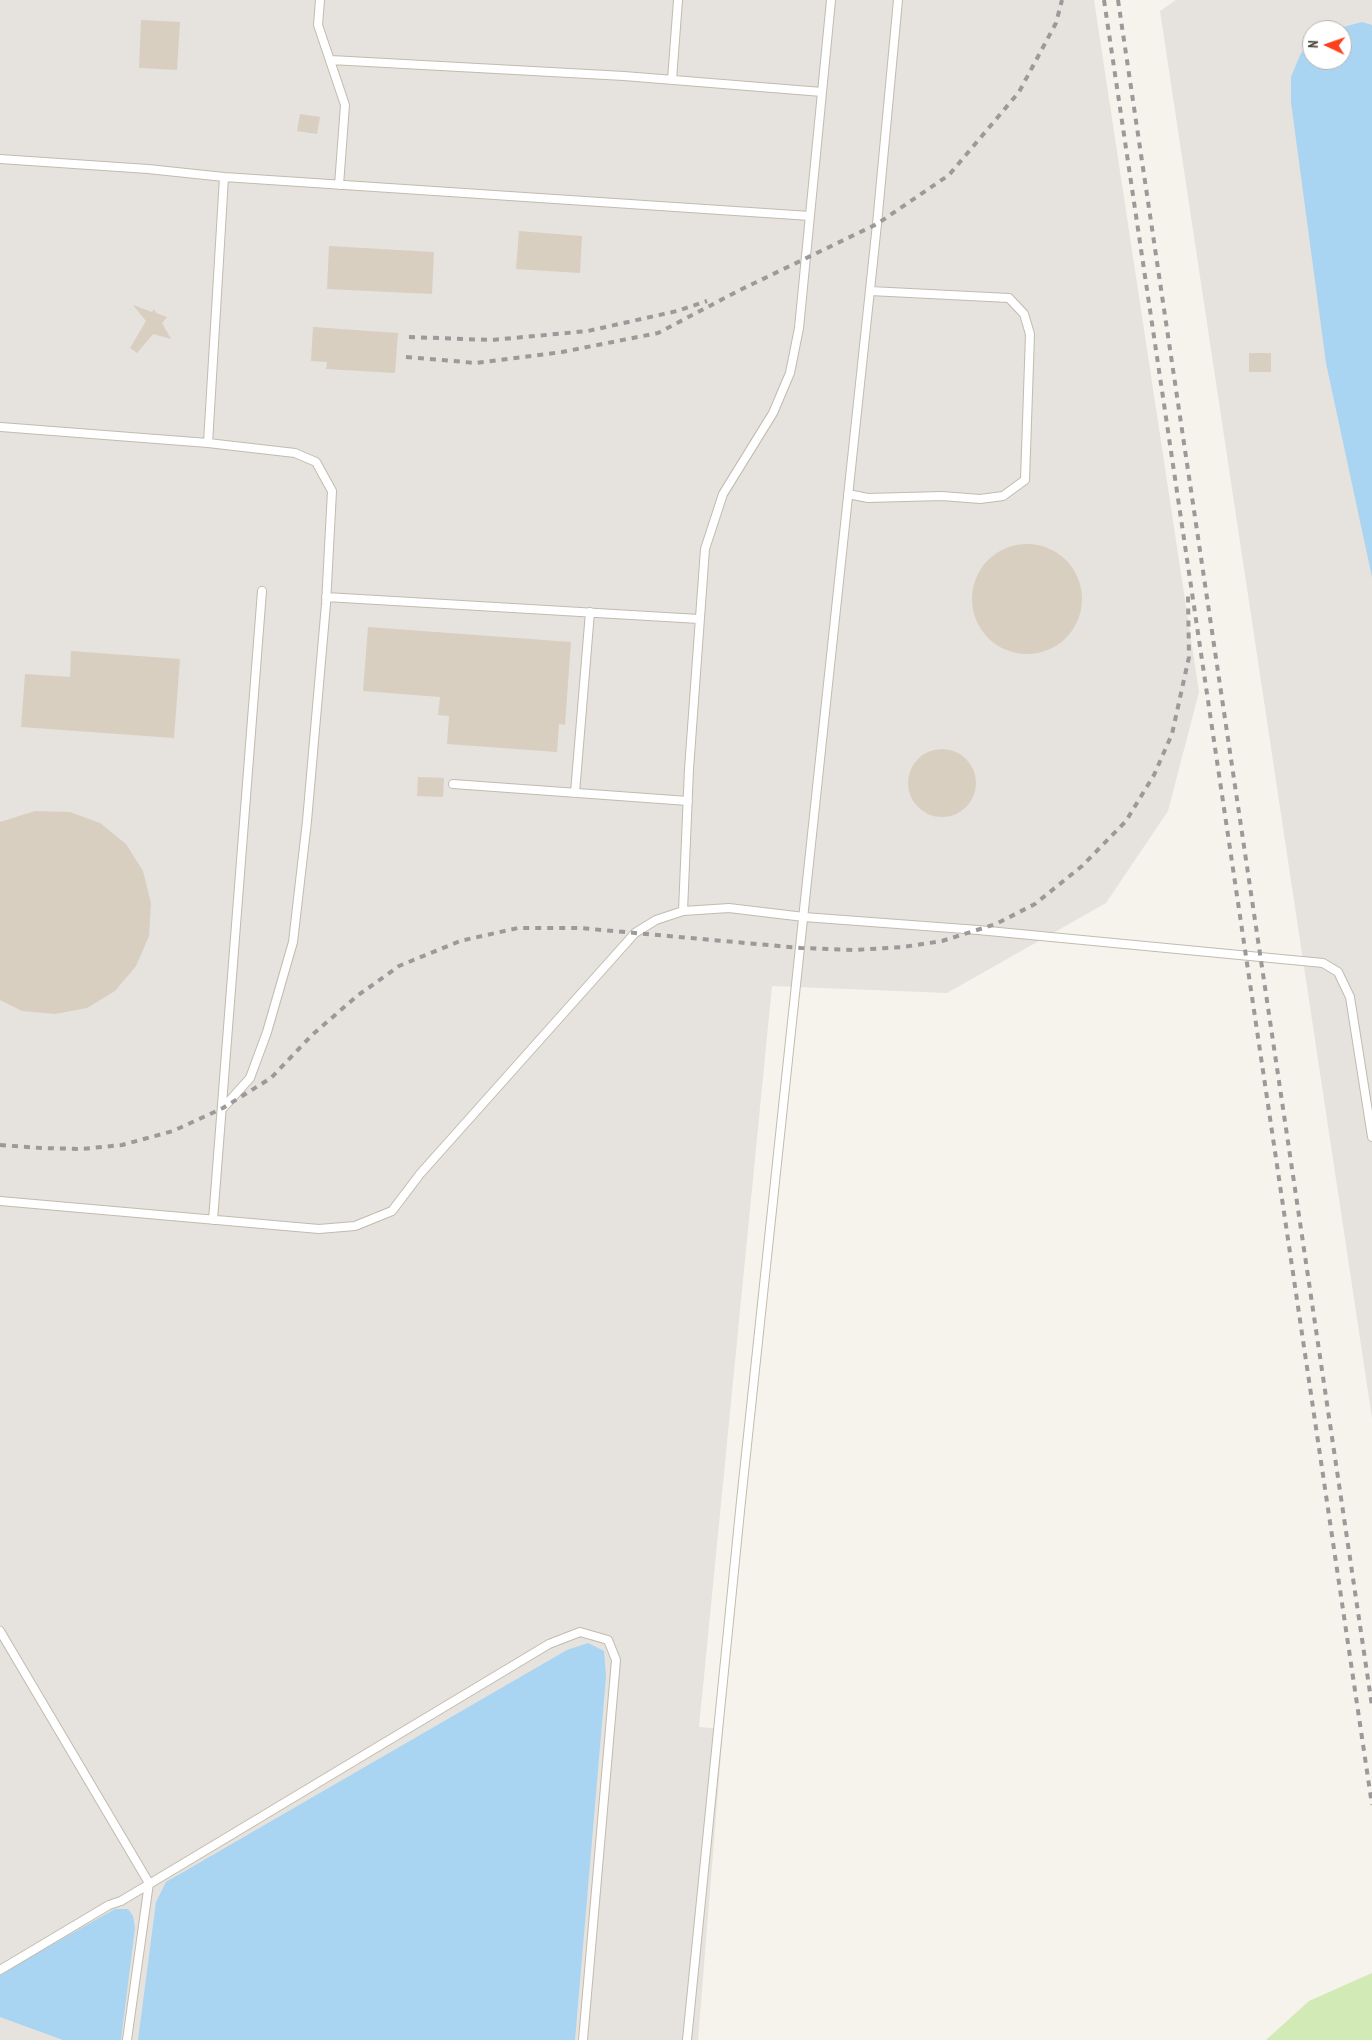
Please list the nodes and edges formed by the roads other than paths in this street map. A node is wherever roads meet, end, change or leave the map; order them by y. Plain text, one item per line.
1 (320, 0) edge
2 (678, 0) edge
3 (831, 0) edge
4 (898, 0) edge
5 (330, 60) junction
6 (672, 80) junction
7 (822, 92) junction
8 (0, 159) edge
9 (224, 178) junction
10 (339, 185) junction
11 (810, 216) junction
12 (870, 291) junction
13 (0, 427) edge
14 (208, 443) junction
15 (848, 494) junction
16 (262, 590) dead end
17 (326, 597) junction
18 (590, 612) junction
19 (699, 619) junction
20 (453, 784) dead end
21 (575, 793) junction
22 (688, 801) junction
23 (683, 911) junction
24 (804, 917) junction
25 (223, 1108) junction
26 (1372, 1137) edge
27 (0, 1201) edge
28 (213, 1220) junction
29 (1, 1635) edge
30 (149, 1883) junction
31 (0, 1970) edge
32 (128, 2040) edge
33 (583, 2040) edge
34 (687, 2040) edge

1 - 5 lane
2 - 6 lane
3 - 7 lane
4 - 12 lane
5 - 6 lane
5 - 10 lane
6 - 7 lane
7 - 11 lane
8 - 9 lane
9 - 10 lane
9 - 14 lane
10 - 11 lane
11 - 19 lane
12 - 15 lane
12 - 15 lane
13 - 14 lane
14 - 17 lane
15 - 24 lane
16 - 25 lane
17 - 18 lane
17 - 25 lane
18 - 19 lane
18 - 21 lane
19 - 22 lane
20 - 21 lane
21 - 22 lane
22 - 23 lane
23 - 24 lane
23 - 28 lane
24 - 26 lane
24 - 34 lane
25 - 28 lane
27 - 28 lane
29 - 30 lane
30 - 31 lane
30 - 32 lane
30 - 33 lane

